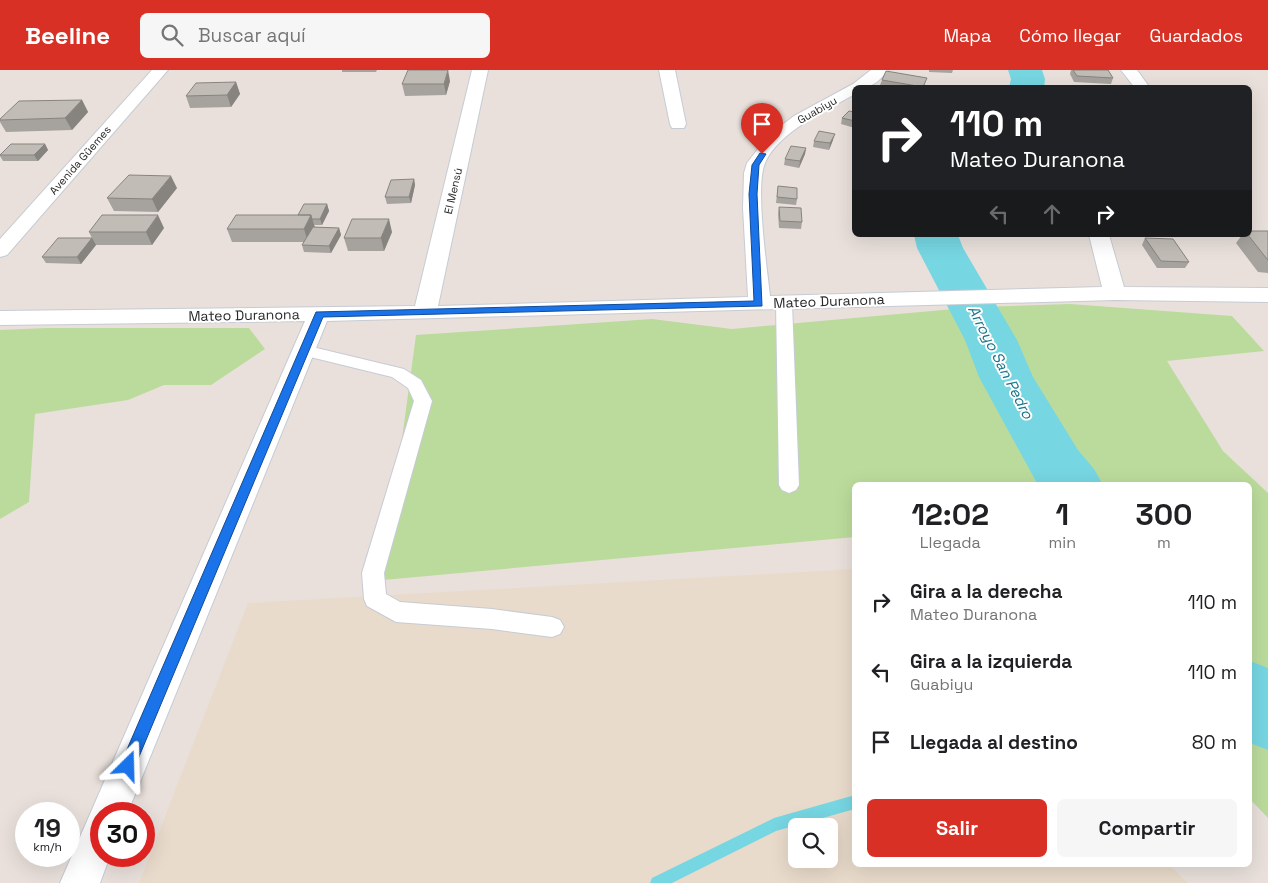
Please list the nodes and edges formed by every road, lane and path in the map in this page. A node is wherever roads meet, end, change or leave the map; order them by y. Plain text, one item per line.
1 (160, 70) edge
2 (480, 70) edge
3 (667, 70) edge
4 (880, 70) edge
5 (1128, 70) edge
6 (861, 85) edge
7 (1141, 85) edge
8 (852, 90) edge
9 (678, 124) dead end
10 (1100, 237) edge
11 (0, 250) edge
12 (1115, 293) junction
13 (1268, 295) edge
14 (784, 303) junction
15 (759, 304) junction
16 (425, 313) junction
17 (319, 314) junction
18 (0, 318) edge
19 (304, 350) junction
20 (789, 485) dead end
21 (552, 627) dead end
22 (113, 802) edge
23 (90, 858) edge
24 (80, 883) edge

1 - 11 street, Avenida Güemes
2 - 16 street, El Mensú
3 - 9 street
4 - 6 street, Guabiyu
5 - 7 street
8 - 15 street, Guabiyu
10 - 12 street
12 - 13 street, Mateo Duranona
12 - 14 street, Mateo Duranona
14 - 15 street, Mateo Duranona
14 - 20 lane
15 - 16 street, Mateo Duranona
16 - 17 street, Mateo Duranona
17 - 18 street, Mateo Duranona
17 - 19 street
19 - 21 lane
19 - 22 street
23 - 24 street

